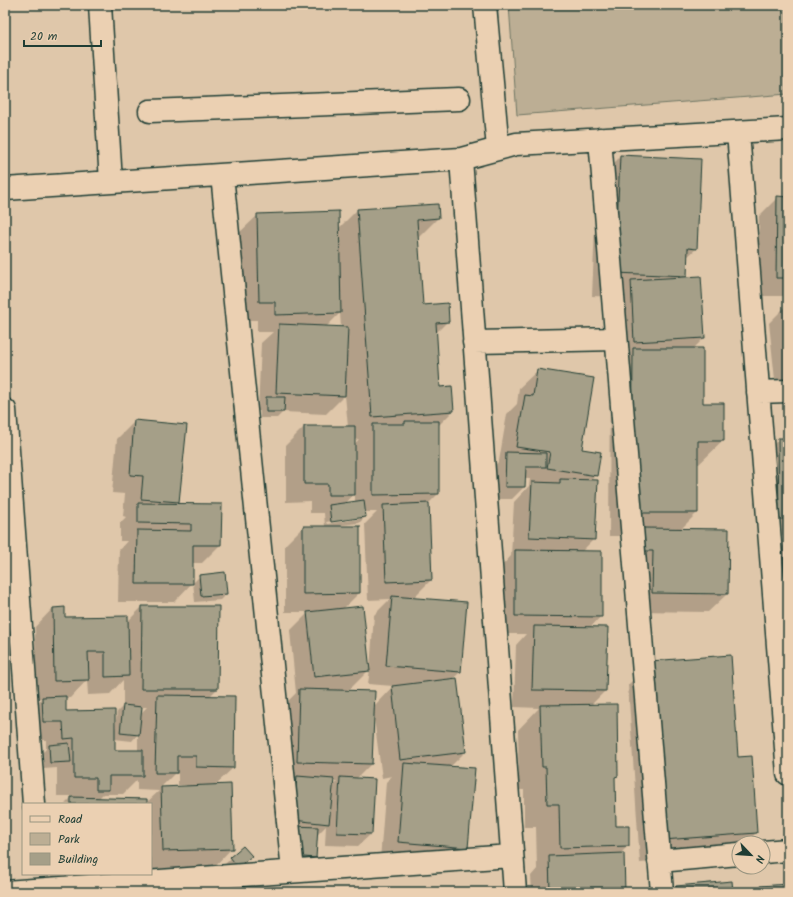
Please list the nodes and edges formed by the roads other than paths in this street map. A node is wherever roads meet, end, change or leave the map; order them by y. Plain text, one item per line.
1 (100, 5) edge
2 (485, 5) edge
3 (459, 99) dead end
4 (150, 111) dead end
5 (788, 129) edge
6 (738, 132) junction
7 (600, 139) junction
8 (498, 149) junction
9 (461, 159) junction
10 (222, 175) junction
11 (111, 182) junction
12 (5, 189) edge
13 (616, 339) junction
14 (474, 342) junction
15 (788, 391) edge
16 (758, 392) junction
17 (5, 410) edge
18 (788, 774) edge
19 (34, 803) edge
20 (788, 850) edge
21 (771, 851) edge
22 (731, 855) edge
23 (511, 856) junction
24 (659, 861) junction
25 (293, 871) junction
26 (39, 882) edge
27 (5, 892) edge
28 (515, 892) edge
29 (662, 892) edge

1 - 11 street
2 - 8 street
3 - 4 street
5 - 6 street
6 - 7 street
6 - 16 street
7 - 8 street
7 - 13 street
8 - 9 street
9 - 10 street
9 - 14 street
10 - 11 street
10 - 25 street
11 - 12 street
13 - 14 street
13 - 24 street
14 - 23 street
15 - 16 street
16 - 18 street
17 - 19 street
20 - 21 street
22 - 24 street
23 - 25 street
23 - 28 street
24 - 29 street
25 - 26 street
26 - 27 street

